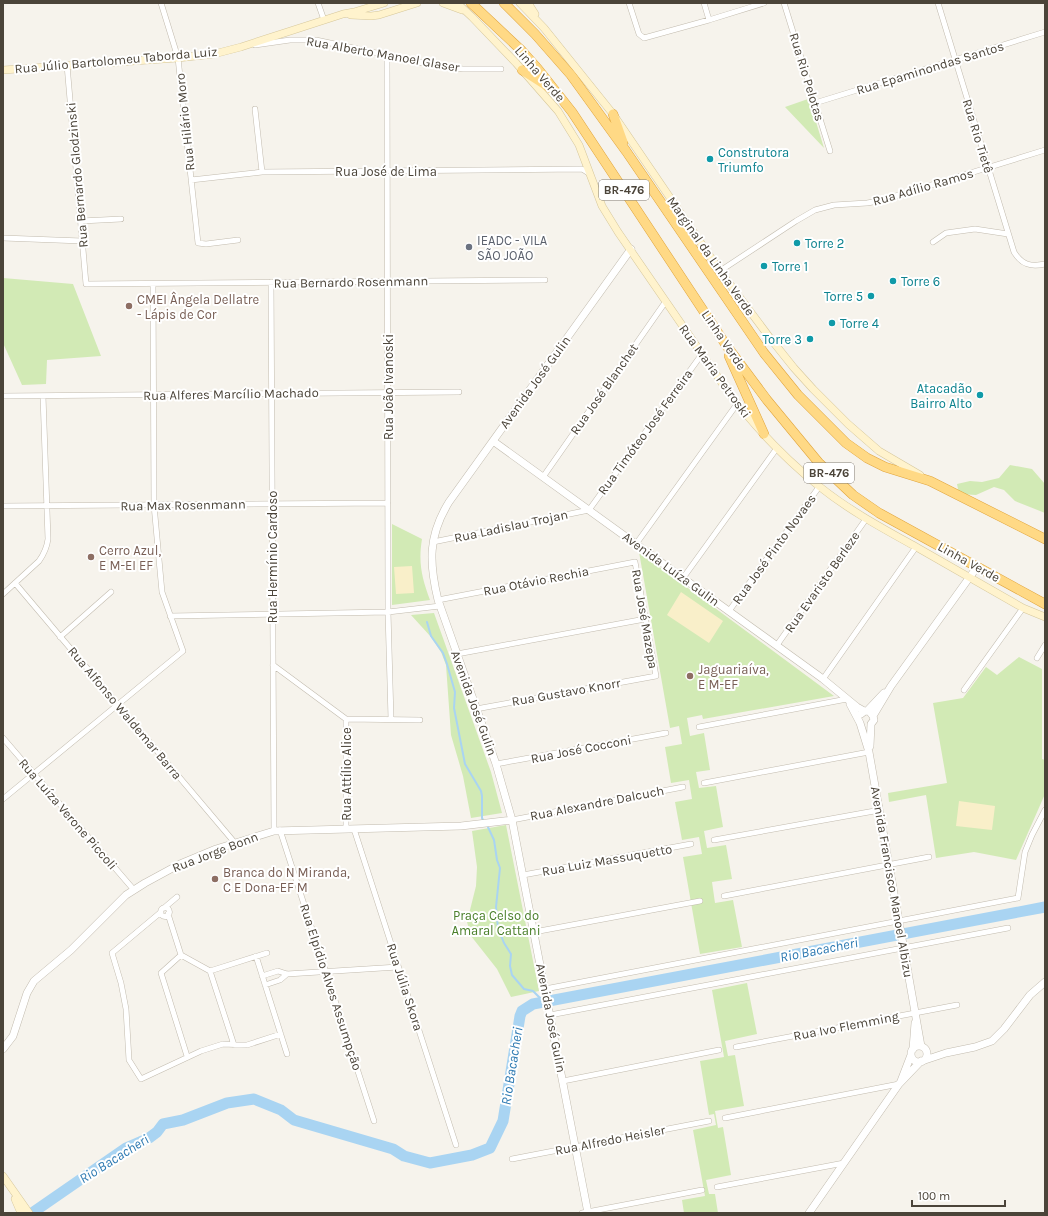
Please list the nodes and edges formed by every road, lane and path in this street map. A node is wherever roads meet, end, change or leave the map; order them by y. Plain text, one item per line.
1 (161, 3) edge
2 (318, 3) edge
3 (417, 3) edge
4 (443, 3) edge
5 (457, 3) edge
6 (471, 3) edge
7 (504, 3) edge
8 (520, 3) edge
9 (528, 3) edge
10 (629, 3) edge
11 (704, 3) edge
12 (764, 3) edge
13 (784, 3) edge
14 (938, 3) edge
15 (377, 4) edge
16 (343, 14) junction
17 (472, 17) junction
18 (324, 20) junction
19 (709, 20) junction
20 (544, 28) junction
21 (1045, 32) edge
22 (241, 47) junction
23 (387, 55) junction
24 (178, 58) junction
25 (955, 60) junction
26 (67, 65) junction
27 (501, 69) dead end
28 (3, 70) edge
29 (522, 70) junction
30 (558, 94) junction
31 (815, 103) junction
32 (255, 109) dead end
33 (614, 114) junction
34 (1045, 150) edge
35 (626, 151) junction
36 (830, 152) dead end
37 (586, 160) junction
38 (988, 167) junction
39 (582, 170) junction
40 (387, 171) junction
41 (262, 172) junction
42 (590, 175) junction
43 (191, 180) junction
44 (121, 219) dead end
45 (81, 221) junction
46 (1008, 234) junction
47 (3, 238) edge
48 (238, 240) dead end
49 (82, 241) junction
50 (932, 242) dead end
51 (631, 250) junction
52 (1045, 264) edge
53 (720, 271) junction
54 (545, 280) dead end
55 (388, 281) junction
56 (271, 282) junction
57 (86, 284) joint
58 (152, 284) junction
59 (666, 301) junction
60 (719, 335) junction
61 (702, 354) junction
62 (459, 392) dead end
63 (388, 393) junction
64 (272, 394) junction
65 (153, 395) junction
66 (3, 396) edge
67 (43, 396) junction
68 (737, 404) junction
69 (764, 434) junction
70 (493, 441) junction
71 (777, 448) junction
72 (543, 477) junction
73 (930, 481) junction
74 (819, 487) junction
75 (388, 503) junction
76 (272, 504) junction
77 (154, 505) junction
78 (3, 506) edge
79 (47, 506) junction
80 (589, 510) junction
81 (866, 520) junction
82 (1045, 539) edge
83 (433, 542) junction
84 (636, 544) junction
85 (916, 547) junction
86 (635, 562) joint
87 (977, 567) junction
88 (970, 577) junction
89 (683, 578) junction
90 (14, 583) junction
91 (111, 592) dead end
92 (3, 594) edge
93 (439, 603) junction
94 (1045, 604) edge
95 (1023, 608) junction
96 (730, 611) junction
97 (388, 612) junction
98 (273, 614) junction
99 (170, 616) junction
100 (1045, 617) edge
101 (645, 619) junction
102 (60, 637) junction
103 (1045, 645) edge
104 (777, 646) junction
105 (457, 654) junction
106 (1037, 658) dead end
107 (273, 665) junction
108 (656, 676) joint
109 (823, 679) junction
110 (891, 686) junction
111 (964, 690) dead end
112 (847, 699) junction
113 (118, 704) junction
114 (476, 708) junction
115 (865, 711) junction
116 (874, 716) junction
117 (346, 719) junction
118 (391, 719) junction
119 (420, 720) dead end
120 (860, 721) junction
121 (871, 724) junction
122 (699, 727) dead end
123 (666, 733) dead end
124 (3, 738) edge
125 (869, 752) junction
126 (496, 764) junction
127 (34, 774) junction
128 (704, 783) dead end
129 (683, 787) dead end
130 (3, 799) edge
131 (880, 810) junction
132 (1045, 810) edge
133 (512, 820) junction
134 (1043, 820) edge
135 (346, 829) junction
136 (354, 829) junction
137 (277, 830) junction
138 (714, 840) dead end
139 (235, 843) junction
140 (691, 844) dead end
141 (929, 857) dead end
142 (889, 864) junction
143 (523, 875) junction
144 (134, 890) junction
145 (724, 896) dead end
146 (177, 897) dead end
147 (700, 901) dead end
148 (162, 910) junction
149 (900, 923) junction
150 (1008, 928) dead end
151 (534, 932) junction
152 (904, 945) junction
153 (267, 953) dead end
154 (181, 955) junction
155 (256, 956) junction
156 (398, 967) junction
157 (210, 971) junction
158 (325, 971) junction
159 (287, 974) junction
160 (262, 976) junction
161 (1045, 982) edge
162 (265, 985) junction
163 (546, 991) junction
164 (957, 1005) dead end
165 (550, 1012) junction
166 (916, 1013) junction
167 (281, 1034) junction
168 (234, 1045) junction
169 (736, 1047) dead end
170 (923, 1047) junction
171 (3, 1048) edge
172 (719, 1050) dead end
173 (912, 1052) junction
174 (946, 1052) junction
175 (288, 1054) dead end
176 (187, 1056) junction
177 (923, 1061) junction
178 (563, 1081) junction
179 (899, 1084) junction
180 (725, 1118) dead end
181 (374, 1121) dead end
182 (709, 1121) dead end
183 (456, 1145) dead end
184 (576, 1146) junction
185 (512, 1159) dead end
186 (844, 1163) junction
187 (3, 1176) edge
188 (717, 1187) dead end
189 (702, 1190) dead end
190 (26, 1212) edge
191 (586, 1213) edge
192 (809, 1213) edge

1 - 24 street, Rua Hilário Moro
2 - 18 street
3 - 16 main road
4 - 17 main road
5 - 17 main road
6 - 30 highway, Linha Verde / BR-476
7 - 35 highway, Linha Verde / BR-476
8 - 20 main road, Marginal da Linha Verde
9 - 20 main road
10 - 19 street
11 - 19 street
12 - 19 street
13 - 31 street, Rua Rio Pelotas
14 - 25 street, Rua Rio Tietê
15 - 16 main road, Rua Júlio Bartolomeu Taborda Luiz
16 - 18 main road, Rua Júlio Bartolomeu Taborda Luiz
17 - 29 main road
18 - 22 main road, Rua Júlio Bartolomeu Taborda Luiz
20 - 33 main road, Marginal da Linha Verde
21 - 25 street, Rua Epaminondas Santos
22 - 23 street, Rua Alberto Manoel Glaser
22 - 24 main road, Rua Júlio Bartolomeu Taborda Luiz
23 - 27 street, Rua Alberto Manoel Glaser
23 - 40 street, Rua João Ivanoski
24 - 26 main road, Rua Júlio Bartolomeu Taborda Luiz
24 - 43 street, Rua Hilário Moro
25 - 31 street, Rua Epaminondas Santos
25 - 38 street, Rua Rio Tietê
26 - 28 main road, Rua Júlio Bartolomeu Taborda Luiz
26 - 45 street, Rua Bernardo Glodzinski
29 - 30 highway
29 - 37 main road
30 - 60 highway, Linha Verde / BR-476
31 - 36 street, Rua Rio Pelotas
32 - 41 street
33 - 35 highway
33 - 53 main road, Marginal da Linha Verde
34 - 38 street, Rua Adílio Ramos
35 - 73 highway, Linha Verde / BR-476
37 - 39 street
37 - 42 main road, Rua Maria Petroski
38 - 46 street, Rua Rio Tietê
38 - 53 street, Rua Adílio Ramos
39 - 40 street, Rua José de Lima
39 - 42 street
40 - 41 street, Rua José de Lima
40 - 55 street, Rua João Ivanoski
41 - 43 street, Rua José de Lima
42 - 51 main road, Rua Maria Petroski
43 - 48 street, Rua Hilário Moro
44 - 45 street
45 - 49 street, Rua Bernardo Glodzinski
46 - 50 street
46 - 52 street, Rua Rio Tietê
47 - 49 street
49 - 57 street, Rua Bernardo Glodzinski
51 - 59 main road, Rua Maria Petroski
51 - 70 street, Avenida José Gulin
53 - 73 main road, Marginal da Linha Verde
54 - 55 street, Rua Bernardo Rosenmann
55 - 56 street, Rua Bernardo Rosenmann
55 - 63 street, Rua João Ivanoski
56 - 58 street, Rua Bernardo Rosenmann
56 - 64 street, Rua Hermínio Cardoso
57 - 58 street, Rua Bernardo Rosenmann
58 - 65 street
59 - 61 main road, Rua Maria Petroski
59 - 72 street, Rua José Blanchet
60 - 69 highway
60 - 87 highway, Linha Verde / BR-476
61 - 68 main road, Rua Maria Petroski
61 - 80 street, Rua Timóteo José Ferreira
62 - 63 street, Rua Alferes Marcílio Machado
63 - 64 street, Rua Alferes Marcílio Machado
63 - 75 street, Rua João Ivanoski
64 - 65 street, Rua Alferes Marcílio Machado
64 - 76 street, Rua Hermínio Cardoso
65 - 67 street, Rua Alferes Marcílio Machado
65 - 77 street
66 - 67 street, Rua Alferes Marcílio Machado
67 - 79 street
68 - 69 main road, Rua Maria Petroski
68 - 84 street
69 - 71 main road, Rua Maria Petroski
70 - 72 street, Avenida Luíza Gulin
70 - 83 street, Avenida José Gulin
71 - 74 main road, Rua Maria Petroski
71 - 89 street
72 - 80 street, Avenida Luíza Gulin
73 - 82 highway, Linha Verde / BR-476
74 - 81 main road, Rua Maria Petroski
74 - 96 street, Rua José Pinto Novaes
75 - 76 street, Rua Max Rosenmann
75 - 97 street, Rua João Ivanoski
76 - 77 street, Rua Max Rosenmann
76 - 98 street, Rua Hermínio Cardoso
77 - 79 street, Rua Max Rosenmann
77 - 99 street
78 - 79 street, Rua Max Rosenmann
79 - 90 street
80 - 83 street, Rua Ladislau Trojan
80 - 84 street, Avenida Luíza Gulin
81 - 85 main road, Rua Maria Petroski
81 - 104 street, Rua Evaristo Berleze
83 - 93 street, Avenida José Gulin
84 - 89 street, Avenida Luíza Gulin
85 - 88 main road, Rua Maria Petroski
85 - 109 street
86 - 93 street, Rua Otávio Rechia
86 - 101 street, Rua José Mazepa
87 - 88 street
87 - 94 highway, Linha Verde / BR-476
88 - 95 main road, Rua Maria Petroski
88 - 110 street
89 - 96 street, Avenida Luíza Gulin
90 - 92 street
90 - 102 street, Rua Alfonso Waldemar Barra
91 - 102 street
93 - 97 street, Rua Otávio Rechia
93 - 105 street, Avenida José Gulin
95 - 100 main road, Rua Maria Petroski
95 - 111 street
96 - 104 street, Avenida Luíza Gulin
97 - 98 street, Rua Otávio Rechia
97 - 118 street, Rua João Ivanoski
98 - 99 street, Rua Otávio Rechia
98 - 107 street, Rua Hermínio Cardoso
99 - 113 street
101 - 105 street
101 - 108 street, Rua José Mazepa
102 - 113 street, Rua Alfonso Waldemar Barra
103 - 106 street
104 - 109 street, Avenida Luíza Gulin
105 - 114 street, Avenida José Gulin
107 - 117 street
107 - 137 street, Rua Hermínio Cardoso
108 - 114 street, Rua Gustavo Knorr
109 - 112 street, Avenida Luíza Gulin
110 - 115 street
110 - 116 street
112 - 115 street, Avenida Luíza Gulin
112 - 120 street, Avenida Luíza Gulin
112 - 122 street
113 - 127 street
113 - 139 street, Rua Alfonso Waldemar Barra
114 - 126 street, Avenida José Gulin
115 - 116 street
115 - 120 street
116 - 121 street
117 - 118 street
117 - 135 street, Rua Attílio Alice
118 - 119 street
120 - 121 street
120 - 125 street, Avenida Francisco Manoel Albizu
121 - 125 street, Avenida Francisco Manoel Albizu
123 - 126 street, Rua José Cocconi
124 - 127 street, Rua Luíza Verone Piccoli
125 - 128 street
125 - 131 street, Avenida Francisco Manoel Albizu
126 - 133 street, Avenida José Gulin
127 - 130 street
127 - 144 street, Rua Luíza Verone Piccoli
129 - 133 street, Rua Alexandre Dalcuch
131 - 138 street
131 - 142 street, Avenida Francisco Manoel Albizu
132 - 134 street
133 - 136 street, Rua Jorge Bonn
133 - 143 street, Avenida José Gulin
134 - 149 street
135 - 136 street, Rua Jorge Bonn
135 - 137 street, Rua Jorge Bonn
136 - 156 street, Rua Júlia Skora
137 - 139 street, Rua Jorge Bonn
137 - 158 street, Rua Elpídio Alves Assumpção
139 - 144 street, Rua Jorge Bonn
140 - 143 street, Rua Luiz Massuquetto
141 - 142 street
142 - 145 street
142 - 149 street, Avenida Francisco Manoel Albizu
143 - 151 street, Avenida José Gulin
144 - 171 street, Rua Jorge Bonn
146 - 148 street
147 - 151 street
148 - 154 street
148 - 176 street
149 - 152 street, Avenida Francisco Manoel Albizu
149 - 163 street
150 - 152 street
151 - 163 street, Avenida José Gulin
152 - 165 street
152 - 166 street, Avenida Francisco Manoel Albizu
153 - 155 street
154 - 157 street
154 - 176 street
155 - 157 street
155 - 160 street
156 - 158 street
156 - 183 street, Rua Júlia Skora
157 - 168 street
158 - 159 street
158 - 181 street, Rua Elpídio Alves Assumpção
159 - 160 street
159 - 162 street
160 - 162 street
161 - 174 street
162 - 167 street
163 - 165 street, Avenida José Gulin
164 - 166 street, Rua Ivo Flemming
165 - 178 street, Avenida José Gulin
166 - 169 street, Rua Ivo Flemming
166 - 170 street, Avenida Francisco Manoel Albizu
166 - 173 street, Avenida Francisco Manoel Albizu
167 - 168 street
167 - 175 street
168 - 176 street
170 - 173 street
170 - 174 street
170 - 177 street
172 - 178 street
173 - 177 street
173 - 179 street, Avenida Francisco Manoel Albizu
174 - 177 street
177 - 179 street, Avenida Francisco Manoel Albizu
178 - 184 street, Avenida José Gulin
179 - 180 street
179 - 186 street, Avenida Francisco Manoel Albizu
182 - 184 street, Rua Alfredo Heisler
184 - 185 street, Rua Alfredo Heisler
184 - 191 street, Avenida José Gulin
186 - 188 street
186 - 192 street, Avenida Francisco Manoel Albizu
187 - 190 main road
189 - 191 street

